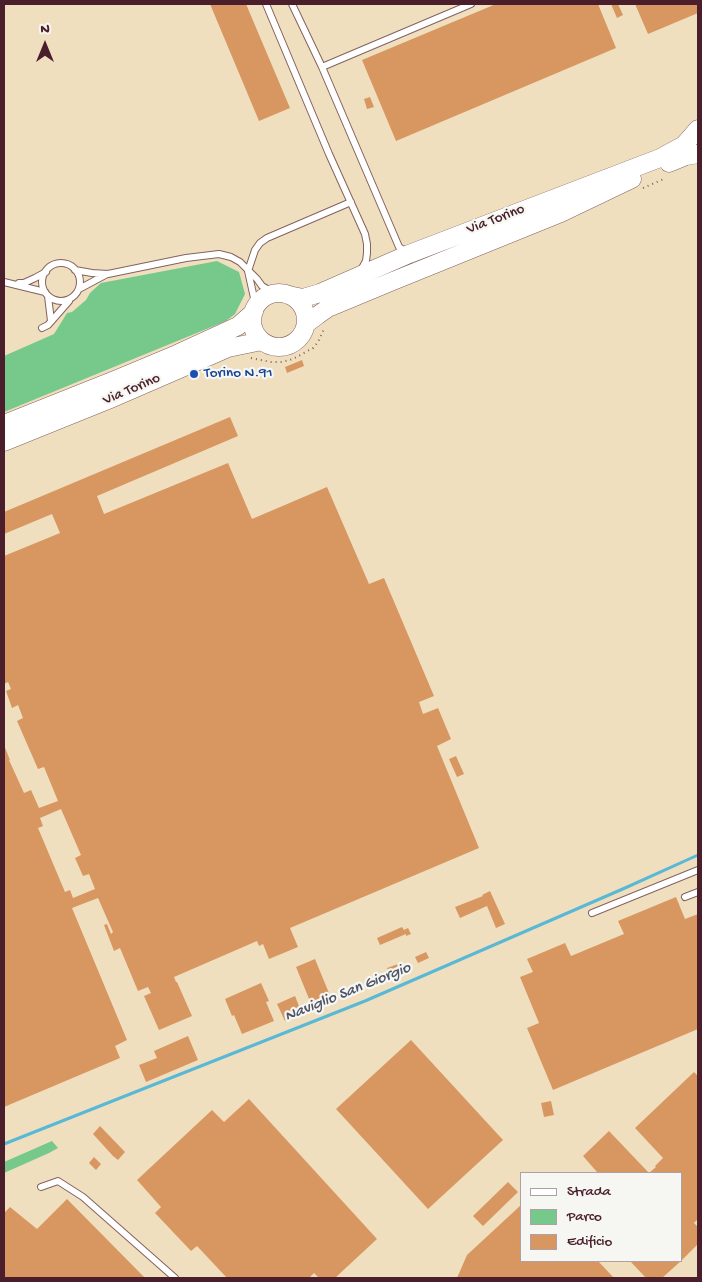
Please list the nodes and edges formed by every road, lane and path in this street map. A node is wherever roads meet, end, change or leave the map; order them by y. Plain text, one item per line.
1 (266, 4) edge
2 (292, 4) edge
3 (471, 4) edge
4 (322, 67) junction
5 (698, 129) edge
6 (698, 154) edge
7 (351, 202) junction
8 (410, 254) junction
9 (76, 270) junction
10 (46, 271) junction
11 (248, 271) junction
12 (108, 274) junction
13 (358, 276) junction
14 (4, 282) edge
15 (12, 284) junction
16 (79, 289) junction
17 (47, 294) junction
18 (286, 294) junction
19 (70, 299) junction
20 (255, 309) junction
21 (51, 322) junction
22 (306, 324) junction
23 (42, 328) dead end
24 (262, 341) junction
25 (4, 424) edge
26 (4, 442) edge
27 (698, 870) edge
28 (698, 892) edge
29 (685, 897) dead end
30 (592, 913) dead end
31 (41, 1187) dead end
32 (175, 1278) edge

1 - 7 lane
2 - 4 lane
3 - 4 lane
4 - 8 lane
5 - 8 main road, Via Torino
6 - 22 main road, Via Torino
7 - 11 lane
7 - 13 lane
8 - 13 main road, Via Torino
9 - 10 lane
9 - 12 lane
9 - 16 lane
10 - 15 lane
10 - 17 lane
11 - 12 lane
11 - 18 lane
11 - 20 lane
12 - 16 lane
13 - 18 main road, Via Torino
14 - 15 lane
15 - 17 lane
16 - 19 lane
17 - 19 lane
17 - 21 lane
18 - 20 main road
18 - 22 main road
19 - 21 lane
20 - 24 main road
20 - 25 main road, Via Torino
21 - 23 lane
22 - 24 main road
24 - 26 main road, Via Torino
27 - 30 lane
28 - 29 lane
31 - 32 lane

